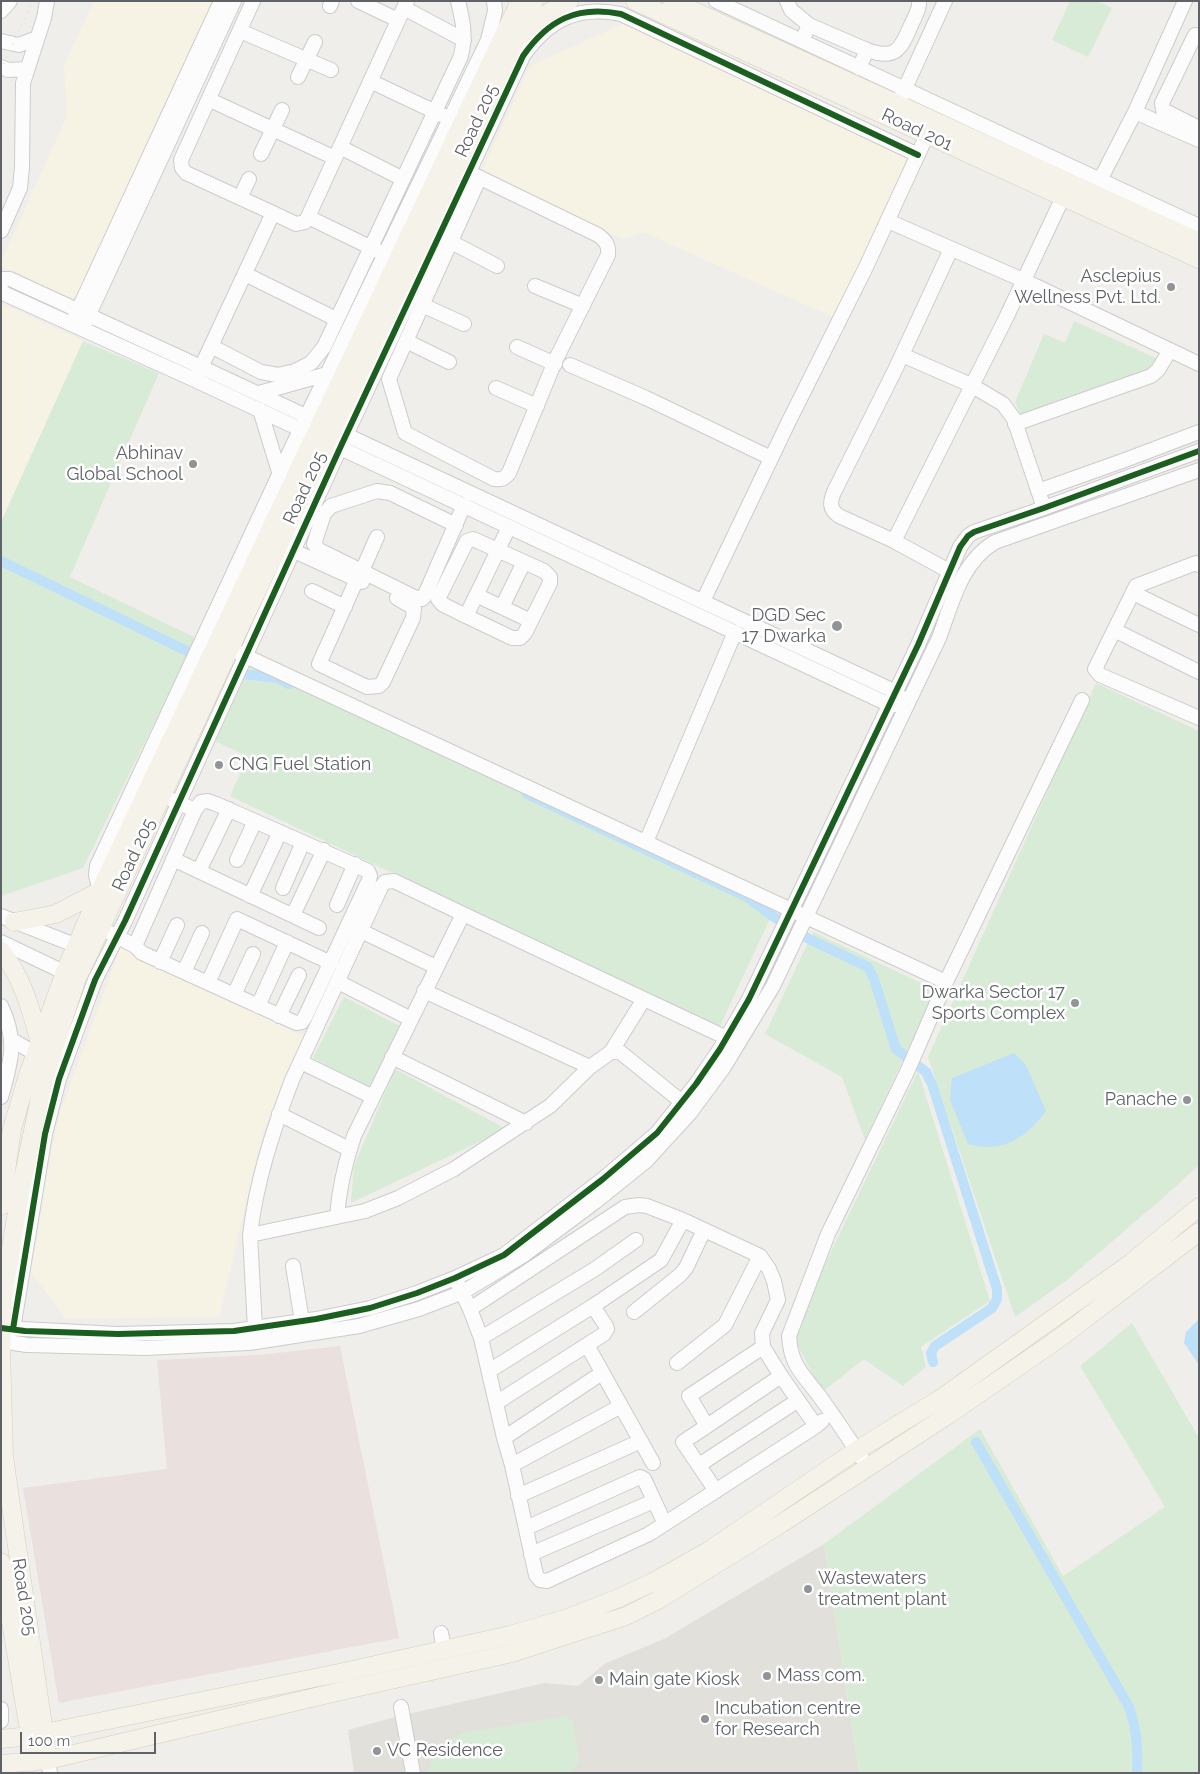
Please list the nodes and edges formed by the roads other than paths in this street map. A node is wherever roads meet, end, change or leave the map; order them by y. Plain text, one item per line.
1 (10, 1) edge
2 (47, 1) edge
3 (221, 1) edge
4 (234, 1) edge
5 (253, 1) edge
6 (358, 1) edge
7 (458, 1) edge
8 (494, 1) edge
9 (505, 1) edge
10 (520, 1) edge
11 (534, 1) edge
12 (569, 1) edge
13 (635, 1) edge
14 (672, 1) edge
15 (787, 1) edge
16 (919, 1) edge
17 (945, 1) edge
18 (1185, 1) edge
19 (721, 2) edge
20 (740, 6) edge
21 (403, 10) edge
22 (1, 11) edge
23 (809, 25) junction
24 (1174, 25) junction
25 (240, 30) junction
26 (1198, 31) edge
27 (37, 38) junction
28 (509, 39) junction
29 (1, 40) edge
30 (464, 40) junction
31 (801, 41) junction
32 (315, 42) dead end
33 (867, 50) junction
34 (306, 59) junction
35 (1, 67) edge
36 (859, 68) junction
37 (27, 69) junction
38 (331, 70) dead end
39 (298, 77) dead end
40 (370, 81) junction
41 (901, 97) junction
42 (210, 100) junction
43 (282, 110) dead end
44 (435, 112) junction
45 (1135, 112) junction
46 (456, 122) junction
47 (1199, 128) edge
48 (273, 129) junction
49 (927, 135) junction
50 (1199, 140) edge
51 (338, 153) junction
52 (261, 154) dead end
53 (918, 155) junction
54 (468, 173) junction
55 (249, 179) dead end
56 (403, 179) junction
57 (1097, 187) junction
58 (1063, 197) junction
59 (240, 198) junction
60 (273, 214) junction
61 (308, 217) junction
62 (888, 221) junction
63 (1199, 226) edge
64 (1, 230) edge
65 (451, 242) junction
66 (1199, 242) edge
67 (370, 248) junction
68 (951, 249) junction
69 (385, 254) junction
70 (1199, 259) edge
71 (497, 266) dead end
72 (244, 274) junction
73 (1, 279) edge
74 (1024, 280) junction
75 (535, 286) dead end
76 (1, 290) edge
77 (422, 305) junction
78 (583, 306) junction
79 (83, 312) junction
80 (336, 319) junction
81 (464, 324) dead end
82 (77, 327) junction
83 (406, 341) junction
84 (211, 346) junction
85 (517, 347) dead end
86 (1170, 350) junction
87 (902, 355) junction
88 (448, 362) dead end
89 (554, 364) junction
90 (570, 364) dead end
91 (1199, 364) edge
92 (202, 366) junction
93 (327, 374) junction
94 (195, 380) junction
95 (971, 385) junction
96 (496, 388) dead end
97 (259, 394) junction
98 (537, 406) junction
99 (260, 410) junction
100 (1016, 424) junction
101 (324, 432) junction
102 (1199, 432) edge
103 (1199, 450) edge
104 (771, 458) junction
105 (1199, 470) edge
106 (280, 475) junction
107 (500, 480) junction
108 (1038, 491) junction
109 (490, 502) junction
110 (464, 505) junction
111 (1044, 508) junction
112 (456, 525) junction
113 (509, 526) junction
114 (377, 537) dead end
115 (894, 541) junction
116 (498, 550) junction
117 (294, 551) junction
118 (524, 562) junction
119 (1199, 564) edge
120 (949, 572) junction
121 (360, 575) junction
122 (312, 591) dead end
123 (1133, 593) junction
124 (476, 595) junction
125 (703, 601) junction
126 (345, 607) junction
127 (502, 607) junction
128 (466, 616) junction
129 (531, 621) junction
130 (1199, 625) edge
131 (1114, 630) junction
132 (735, 632) junction
133 (230, 648) junction
134 (246, 656) junction
135 (319, 664) junction
136 (1199, 672) edge
137 (308, 685) junction
138 (896, 692) junction
139 (1082, 700) dead end
140 (890, 705) junction
141 (907, 705) junction
142 (1199, 718) edge
143 (162, 795) junction
144 (179, 803) junction
145 (228, 809) junction
146 (195, 810) junction
147 (255, 821) junction
148 (280, 832) junction
149 (303, 842) junction
150 (646, 842) junction
151 (324, 850) junction
152 (173, 859) junction
153 (237, 860) dead end
154 (355, 864) junction
155 (199, 871) junction
156 (283, 888) dead end
157 (100, 891) junction
158 (250, 896) junction
159 (336, 904) dead end
160 (791, 913) junction
161 (463, 914) junction
162 (293, 916) junction
163 (7, 919) edge
164 (805, 919) junction
165 (177, 925) dead end
166 (100, 928) junction
167 (319, 928) dead end
168 (361, 931) junction
169 (202, 934) dead end
170 (117, 936) junction
171 (1, 942) edge
172 (288, 942) junction
173 (135, 946) junction
174 (83, 950) junction
175 (1, 951) edge
176 (253, 954) dead end
177 (160, 962) junction
178 (331, 963) junction
179 (436, 967) junction
180 (184, 972) junction
181 (71, 975) junction
182 (299, 975) dead end
183 (338, 982) junction
184 (946, 982) junction
185 (208, 984) junction
186 (424, 991) junction
187 (234, 995) junction
188 (644, 999) junction
189 (1, 1006) edge
190 (258, 1006) junction
191 (279, 1016) junction
192 (411, 1019) junction
193 (726, 1038) junction
194 (12, 1040) junction
195 (38, 1049) junction
196 (610, 1052) junction
197 (392, 1057) junction
198 (301, 1062) junction
199 (590, 1067) junction
200 (1, 1097) edge
201 (373, 1097) junction
202 (682, 1102) junction
203 (279, 1114) junction
204 (526, 1123) junction
205 (349, 1149) junction
206 (1, 1206) edge
207 (1199, 1207) edge
208 (337, 1216) junction
209 (683, 1220) junction
210 (704, 1230) junction
211 (1199, 1232) edge
212 (250, 1235) junction
213 (636, 1240) dead end
214 (760, 1256) junction
215 (293, 1266) dead end
216 (455, 1278) junction
217 (463, 1292) junction
218 (593, 1306) junction
219 (470, 1309) junction
220 (634, 1312) dead end
221 (302, 1321) junction
222 (255, 1328) junction
223 (4, 1334) edge
224 (481, 1338) junction
225 (587, 1345) junction
226 (763, 1347) junction
227 (677, 1363) dead end
228 (489, 1372) junction
229 (602, 1373) junction
230 (781, 1376) junction
231 (798, 1401) junction
232 (496, 1404) junction
233 (622, 1406) junction
234 (831, 1415) junction
235 (707, 1426) junction
236 (816, 1426) junction
237 (504, 1438) junction
238 (640, 1441) junction
239 (857, 1450) junction
240 (653, 1463) dead end
241 (512, 1465) junction
242 (699, 1465) junction
243 (867, 1466) junction
244 (716, 1491) junction
245 (518, 1496) junction
246 (654, 1501) junction
247 (665, 1524) junction
248 (526, 1528) junction
249 (531, 1554) junction
250 (1, 1562) edge
251 (401, 1707) dead end
252 (1, 1709) edge
253 (1, 1721) edge
254 (37, 1735) junction
255 (1, 1739) edge
256 (1, 1764) edge
257 (41, 1767) edge
258 (413, 1773) edge

1 - 22 street
2 - 27 street
3 - 79 street
4 - 79 street
5 - 25 street
6 - 21 street
7 - 30 street
8 - 46 street
9 - 28 main road
10 - 28 main road, Road 205
11 - 28 main road, Road 205
12 - 28 main road
13 - 49 main road, Road 201
14 - 41 main road, Road 201
15 - 23 street
16 - 33 street
17 - 41 street
18 - 24 street
19 - 20 street
20 - 31 street
21 - 30 street
21 - 40 street
23 - 31 street
23 - 33 street
24 - 26 street
24 - 45 street
25 - 34 street
25 - 42 street
26 - 47 street
27 - 29 street
27 - 37 street
28 - 46 main road, Road 205
28 - 54 main road, Road 205
30 - 44 street
31 - 36 street
32 - 34 street
33 - 36 street
34 - 38 street
34 - 39 street
35 - 37 street
36 - 41 street
37 - 64 street
40 - 44 street
40 - 51 street
41 - 57 main road, Road 201
42 - 48 street
42 - 59 street
43 - 48 street
44 - 46 street
44 - 56 street
45 - 50 street
45 - 57 street
46 - 69 street
46 - 101 main road, Road 205
48 - 51 street
48 - 52 street
49 - 53 street
49 - 58 main road, Road 201
51 - 56 street
51 - 61 street
53 - 54 street
53 - 62 street
54 - 65 street
54 - 78 street
54 - 101 main road, Road 205
55 - 59 street
56 - 67 street
57 - 63 street
57 - 66 main road, Road 201
58 - 70 main road, Road 201
58 - 74 street
59 - 60 street
60 - 61 street
60 - 72 street
61 - 67 street
62 - 68 street
62 - 104 street
65 - 71 street
65 - 77 street
67 - 69 street
67 - 80 street
68 - 74 street
68 - 87 street
69 - 93 street
72 - 80 street
72 - 84 street
73 - 79 street
74 - 86 street
74 - 95 street
75 - 78 street
76 - 82 street
77 - 81 street
77 - 83 street
78 - 89 street
79 - 82 street
79 - 92 street
80 - 84 street
82 - 94 street
83 - 88 street
83 - 107 street
84 - 92 street
85 - 89 street
86 - 91 street
86 - 100 street
87 - 95 street
87 - 115 street
89 - 98 street
90 - 104 street
92 - 94 street
92 - 97 street
93 - 97 street
93 - 101 street
94 - 99 street
95 - 100 street
95 - 115 street
96 - 98 street
97 - 101 street
98 - 107 street
99 - 101 street
99 - 106 street
100 - 108 street
101 - 106 street
101 - 109 street
101 - 110 street
101 - 117 street
101 - 133 main road, Road 205
101 - 157 main road, Road 205
102 - 108 street
103 - 111 street
104 - 125 street
105 - 141 street
106 - 157 street
107 - 109 street
108 - 111 street
109 - 125 street
110 - 112 street
110 - 113 street
111 - 120 street
112 - 121 street
112 - 121 street
113 - 116 street
113 - 132 street
114 - 121 street
115 - 120 street
116 - 118 street
116 - 124 street
116 - 128 street
117 - 121 street
117 - 134 street
118 - 127 street
118 - 129 street
119 - 123 street
120 - 138 street
121 - 126 street
121 - 135 street
122 - 126 street
123 - 130 street
123 - 131 street
124 - 127 street
124 - 128 street
125 - 138 street
126 - 135 street
127 - 129 street
128 - 129 street
131 - 136 street
131 - 142 street
132 - 140 street
132 - 150 street
133 - 134 street
133 - 143 main road, Road 205
134 - 137 street
134 - 144 street
135 - 137 street
137 - 150 street
138 - 140 street
138 - 141 street
139 - 184 street
140 - 141 street
140 - 160 street
141 - 164 street
143 - 144 street
143 - 166 main road, Road 205
144 - 146 street
144 - 170 street
145 - 146 street
145 - 147 street
145 - 155 street
146 - 152 street
147 - 148 street
147 - 153 street
148 - 149 street
148 - 158 street
149 - 151 street
149 - 156 street
150 - 160 street
151 - 154 street
151 - 162 street
152 - 155 street
152 - 173 street
154 - 159 street
154 - 178 street
155 - 158 street
157 - 163 main road
157 - 174 main road, Road 205
158 - 162 street
160 - 164 street
160 - 193 street
161 - 168 street
161 - 179 street
161 - 188 street
162 - 167 street
163 - 174 street
164 - 184 street
164 - 217 street
165 - 177 street
166 - 170 street
166 - 174 main road, Road 205
168 - 179 street
168 - 183 street
169 - 180 street
170 - 173 street
170 - 223 street
171 - 181 street
172 - 178 street
172 - 185 street
172 - 190 street
173 - 177 street
174 - 181 main road, Road 205
175 - 195 main road
176 - 187 street
177 - 180 street
178 - 191 street
179 - 186 street
180 - 185 street
181 - 195 main road, Road 205
181 - 223 main road, Road 205
182 - 191 street
183 - 192 street
183 - 198 street
184 - 234 street
185 - 187 street
186 - 192 street
186 - 199 street
187 - 190 street
188 - 193 street
188 - 196 street
189 - 194 street
190 - 191 street
192 - 197 street
193 - 202 street
194 - 195 street
194 - 200 street
195 - 206 main road, Road 205
196 - 199 street
196 - 202 street
197 - 201 street
197 - 204 street
198 - 201 street
198 - 203 street
199 - 204 street
201 - 205 street
202 - 216 street
203 - 205 street
203 - 212 street
204 - 208 street
205 - 208 street
207 - 239 main road
208 - 212 street
209 - 210 street
209 - 218 street
209 - 219 street
210 - 214 street
210 - 220 street
211 - 243 main road
212 - 222 street
213 - 224 street
214 - 226 street
214 - 227 street
215 - 221 street
216 - 217 street
216 - 221 street
217 - 219 street
217 - 223 street
218 - 225 street
218 - 228 street
219 - 224 street
221 - 222 street
222 - 223 street
223 - 254 main road, Road 205
224 - 228 street
225 - 229 street
225 - 232 street
226 - 230 street
226 - 235 street
228 - 232 street
229 - 233 street
229 - 237 street
230 - 231 street
230 - 235 street
231 - 236 street
231 - 242 street
232 - 237 street
233 - 238 street
233 - 241 street
234 - 236 street
234 - 239 street
235 - 242 street
236 - 244 street
237 - 241 street
238 - 240 street
238 - 245 street
239 - 243 street
239 - 254 main road
241 - 245 street
242 - 244 street
243 - 257 main road
244 - 247 street
245 - 248 street
246 - 247 street
246 - 248 street
246 - 249 street
247 - 249 street
248 - 249 street
250 - 254 main road, Road 205
251 - 258 street
252 - 253 street
254 - 255 main road
254 - 257 main road, Road 205
256 - 257 main road

